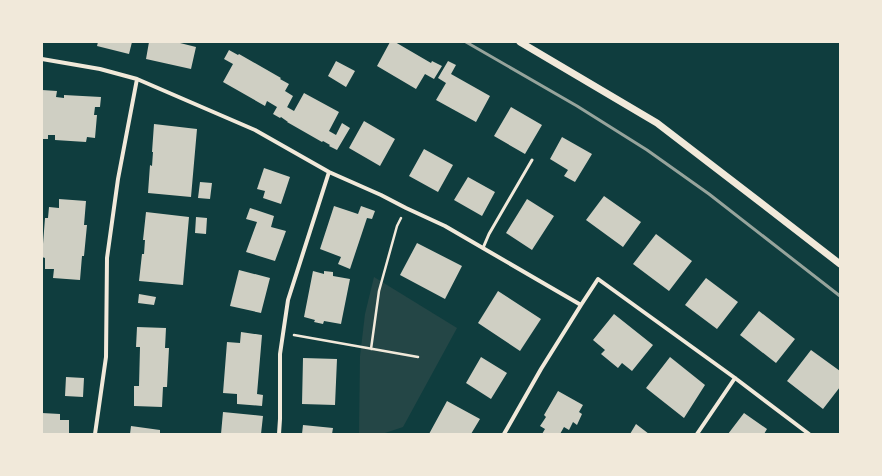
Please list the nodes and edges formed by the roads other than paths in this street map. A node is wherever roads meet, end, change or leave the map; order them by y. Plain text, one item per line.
1 (520, 42) edge
2 (42, 59) edge
3 (137, 79) junction
4 (532, 160) dead end
5 (329, 172) junction
6 (483, 248) junction
7 (840, 264) edge
8 (581, 305) junction
9 (735, 378) junction
10 (95, 434) edge
11 (279, 434) edge
12 (504, 434) edge
13 (697, 434) edge
14 (809, 434) edge

1 - 7 street
2 - 3 street
3 - 5 street
3 - 10 street
4 - 6 lane
5 - 6 street
5 - 11 street
6 - 8 street
8 - 9 street
8 - 12 street
9 - 13 street
9 - 14 street

